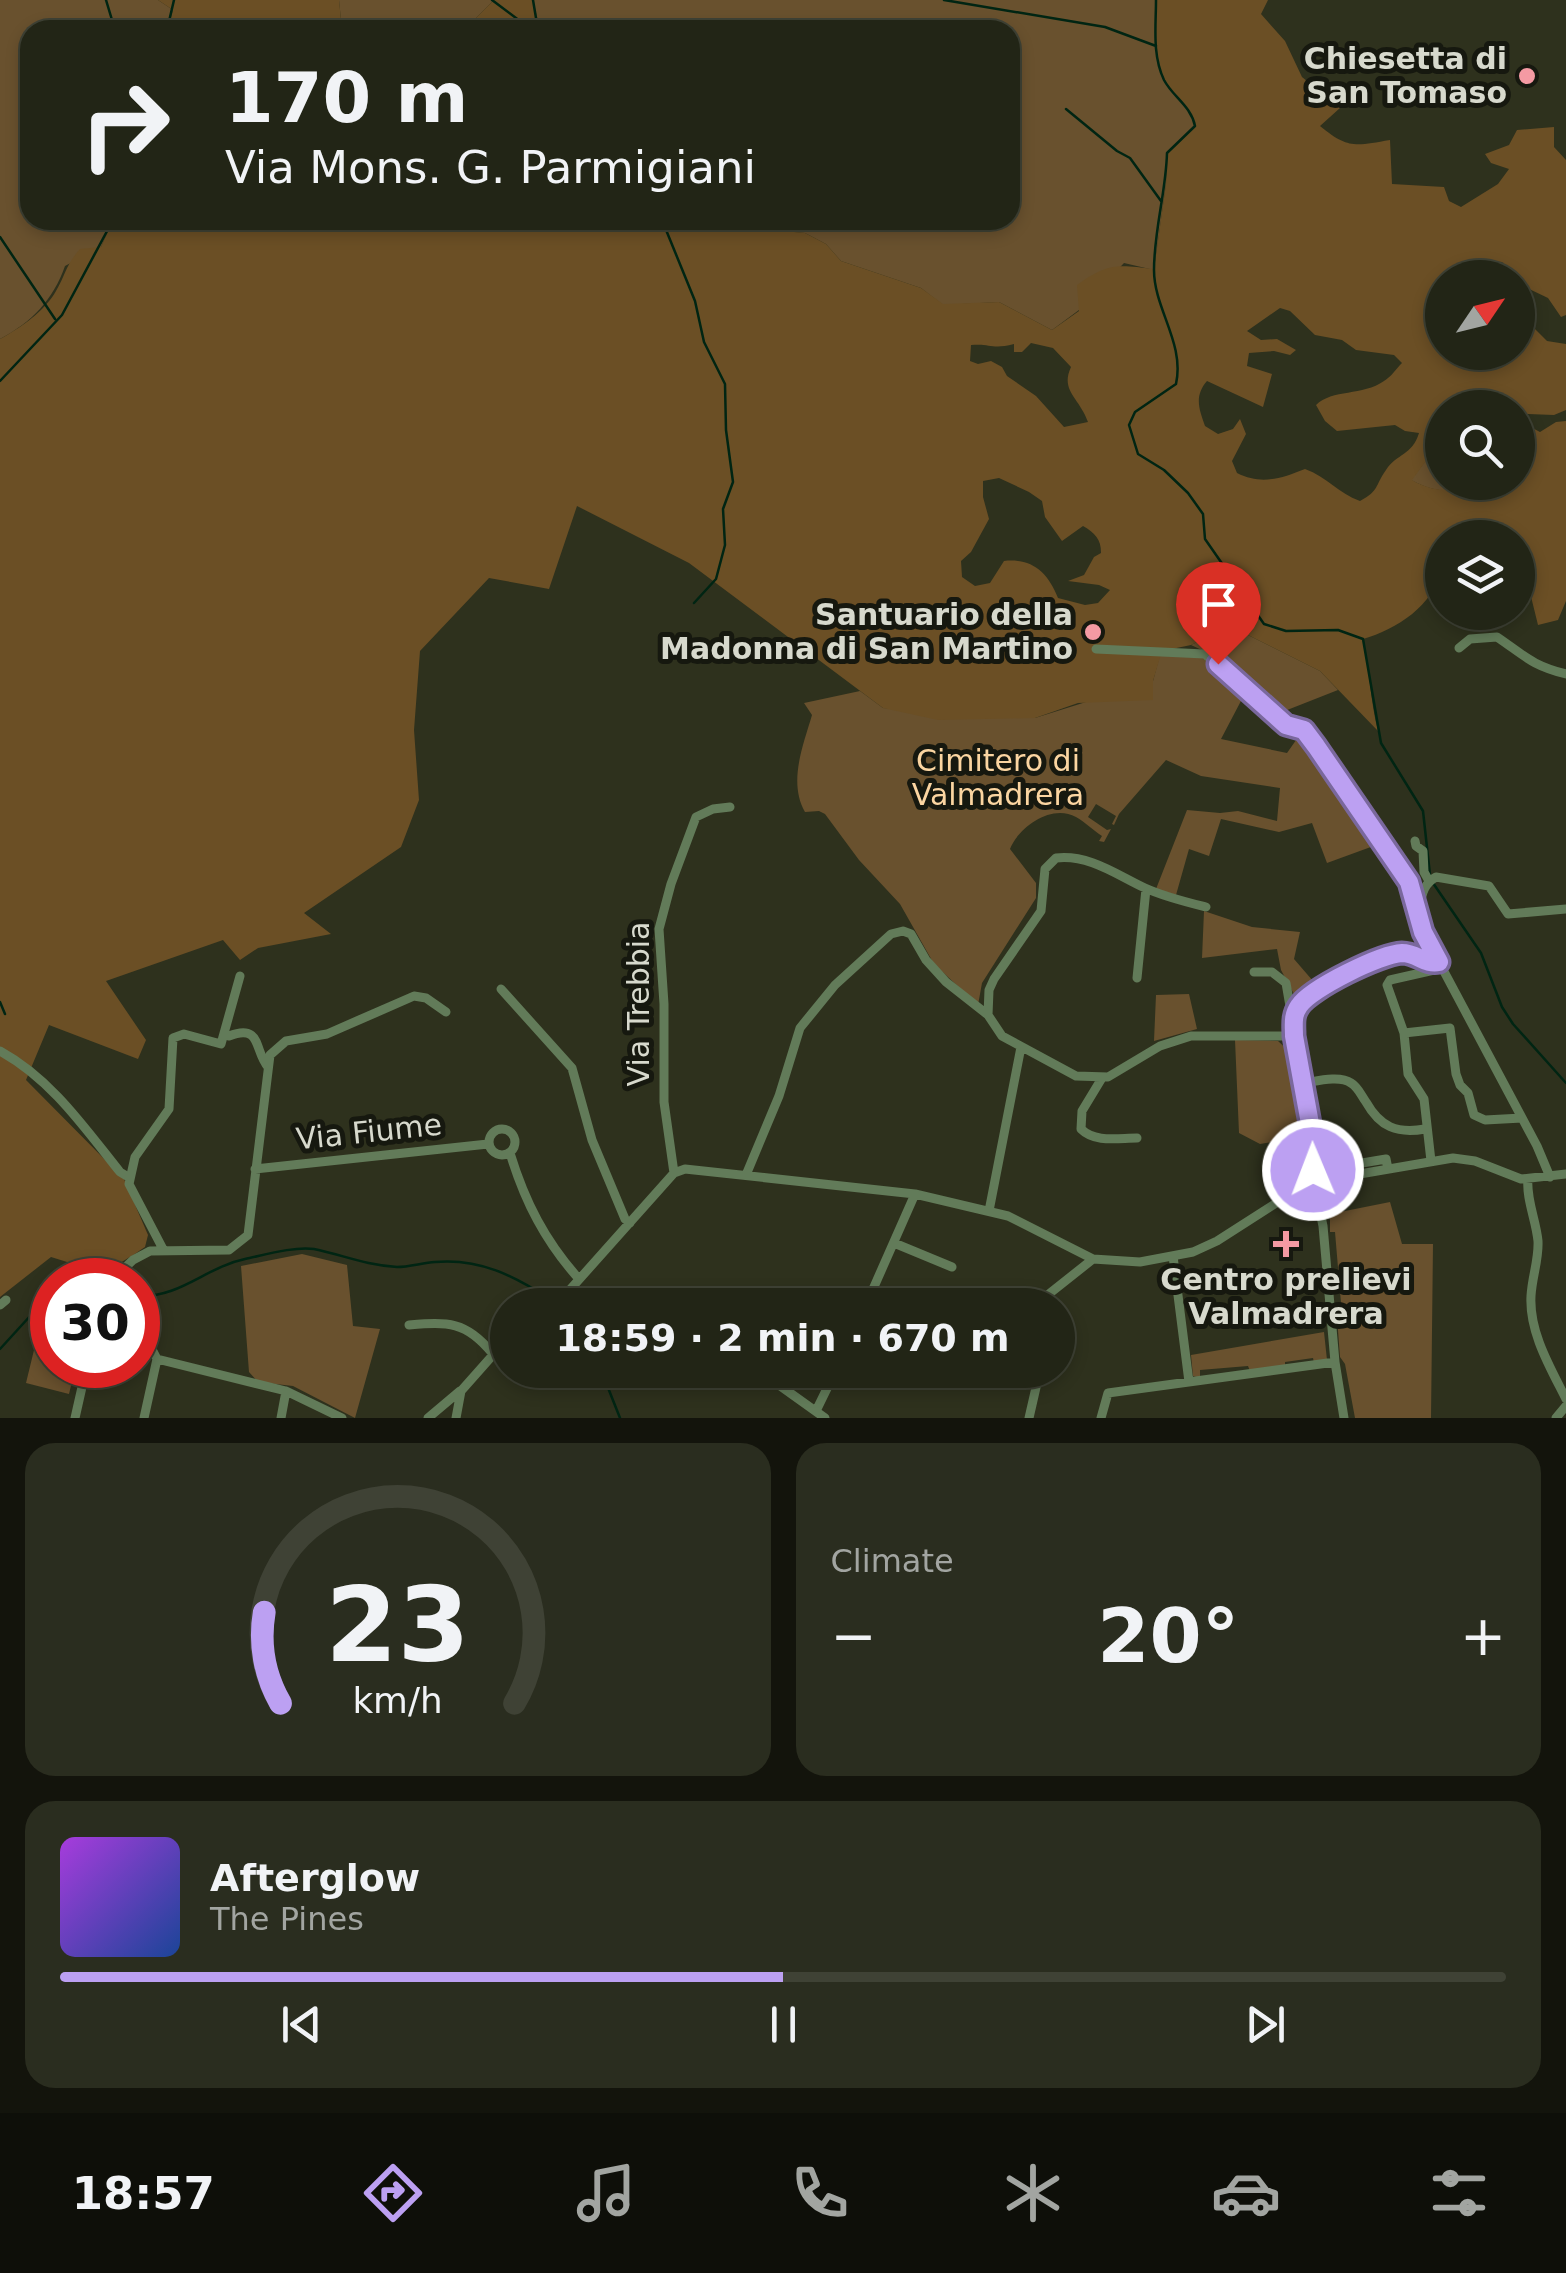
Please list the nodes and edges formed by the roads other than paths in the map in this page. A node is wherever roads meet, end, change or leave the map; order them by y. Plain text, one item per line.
1 (1460, 648) dead end
2 (1096, 649) dead end
3 (1566, 674) edge
4 (730, 807) dead end
5 (1415, 841) dead end
6 (1431, 880) junction
7 (1146, 889) junction
8 (1206, 908) dead end
9 (1566, 908) edge
10 (1421, 924) junction
11 (1441, 965) junction
12 (1254, 972) dead end
13 (240, 976) dead end
14 (1137, 978) dead end
15 (501, 989) dead end
16 (1289, 998) junction
17 (1301, 1003) junction
18 (446, 1012) dead end
19 (988, 1015) junction
20 (1293, 1019) junction
21 (1404, 1034) junction
22 (229, 1036) dead end
23 (1294, 1036) junction
24 (1022, 1047) junction
25 (0, 1051) edge
26 (268, 1066) junction
27 (1102, 1078) junction
28 (1304, 1083) junction
29 (1522, 1118) junction
30 (1425, 1129) junction
31 (1137, 1138) dead end
32 (488, 1144) junction
33 (510, 1153) junction
34 (1430, 1160) junction
35 (1362, 1163) dead end
36 (1388, 1169) junction
37 (255, 1170) junction
38 (674, 1173) junction
39 (1566, 1174) edge
40 (746, 1175) junction
41 (1550, 1177) junction
42 (130, 1178) junction
43 (1528, 1180) junction
44 (1319, 1183) junction
45 (915, 1194) junction
46 (989, 1212) junction
47 (630, 1223) junction
48 (894, 1243) junction
49 (164, 1251) junction
50 (1173, 1256) junction
51 (137, 1258) edge
52 (1093, 1259) junction
53 (952, 1267) dead end
54 (579, 1279) junction
55 (571, 1288) edge
56 (874, 1288) edge
57 (1060, 1288) edge
58 (409, 1325) dead end
59 (490, 1352) edge
60 (490, 1356) edge
61 (160, 1359) edge
62 (1334, 1362) junction
63 (1189, 1382) junction
64 (82, 1388) edge
65 (150, 1388) edge
66 (783, 1388) edge
67 (829, 1388) edge
68 (1036, 1388) edge
69 (286, 1391) junction
70 (461, 1391) junction
71 (1566, 1398) edge
72 (1566, 1406) edge
73 (820, 1414) edge
74 (75, 1418) edge
75 (144, 1418) edge
76 (281, 1418) edge
77 (342, 1418) edge
78 (428, 1418) edge
79 (456, 1418) edge
80 (1029, 1418) edge
81 (1101, 1418) edge
82 (1344, 1418) edge
83 (1556, 1418) edge

1 - 3 street
2 - 10 street
4 - 38 street, Via Trebbia
5 - 6 street
6 - 9 street
6 - 10 street
7 - 8 street
7 - 14 street
7 - 19 street
10 - 11 street
11 - 17 street
11 - 21 street
11 - 29 street
12 - 16 street
13 - 42 street
15 - 47 street
16 - 17 street
16 - 20 street
17 - 20 street
18 - 26 street
19 - 24 street
19 - 40 street
20 - 23 street
21 - 29 street
21 - 30 street
22 - 26 street
23 - 27 street
23 - 28 street
24 - 27 street
24 - 46 street
25 - 42 street
26 - 37 street
27 - 31 street
28 - 30 street
28 - 44 street
29 - 41 street
30 - 34 street
32 - 33 street
32 - 33 street
32 - 37 street, Via Fiume
33 - 54 street
34 - 36 street
34 - 43 street
35 - 36 street
36 - 44 street
37 - 49 street
38 - 40 street
38 - 47 street
39 - 41 street
40 - 45 street
41 - 43 street
42 - 49 street
43 - 71 street
44 - 50 street
44 - 62 street
45 - 46 street
45 - 48 street
46 - 52 street
47 - 54 street
48 - 53 street
48 - 56 street
49 - 51 street
50 - 52 street
50 - 63 street
52 - 57 street
54 - 55 street
58 - 59 street
60 - 70 street
61 - 69 street
62 - 63 street
62 - 82 street
63 - 81 street
64 - 74 street
65 - 75 street
66 - 73 street
67 - 73 street
68 - 80 street
69 - 76 street
69 - 77 street
70 - 78 street
70 - 79 street
72 - 83 street

